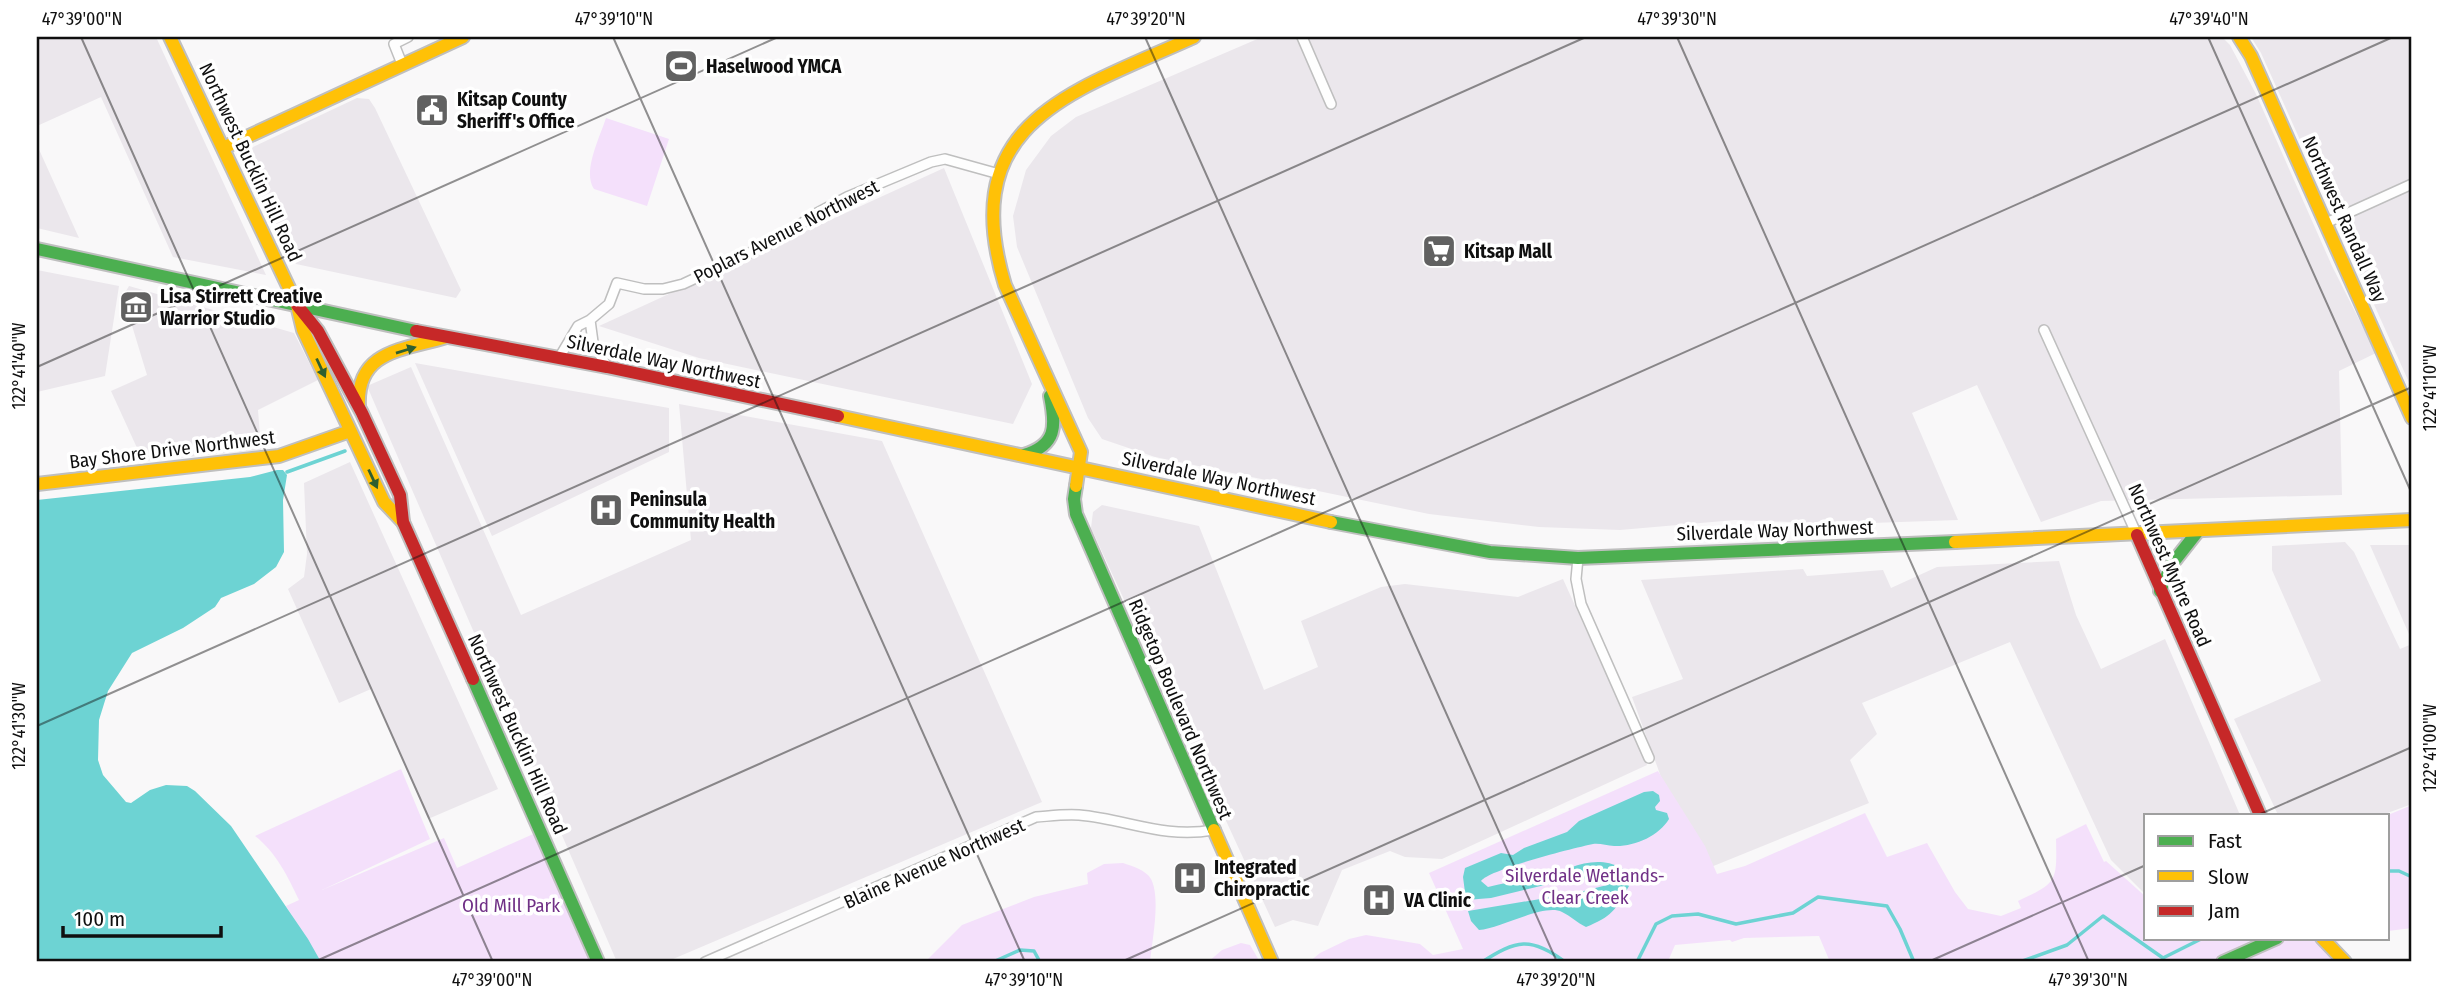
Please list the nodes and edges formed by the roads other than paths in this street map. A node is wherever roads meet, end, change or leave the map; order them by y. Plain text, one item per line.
1 (170, 37) edge
2 (408, 37) edge
3 (463, 37) edge
4 (1194, 37) edge
5 (1302, 37) edge
6 (2239, 37) edge
7 (402, 65) junction
8 (1331, 104) dead end
9 (223, 148) junction
10 (999, 174) junction
11 (2412, 184) edge
12 (2326, 223) junction
13 (37, 249) edge
14 (297, 305) junction
15 (590, 320) junction
16 (2044, 330) dead end
17 (446, 337) junction
18 (559, 358) junction
19 (607, 367) junction
20 (1043, 369) junction
21 (362, 413) junction
22 (2412, 418) edge
23 (350, 430) junction
24 (378, 448) junction
25 (1022, 456) junction
26 (1080, 468) junction
27 (37, 484) edge
28 (2412, 508) edge
29 (2412, 520) edge
30 (403, 522) junction
31 (2375, 522) junction
32 (2198, 531) junction
33 (2137, 535) junction
34 (1578, 558) junction
35 (2160, 591) junction
36 (1649, 758) dead end
37 (2260, 814) edge
38 (1213, 830) junction
39 (2272, 940) edge
40 (2324, 940) edge
41 (598, 962) edge
42 (705, 962) edge
43 (1272, 962) edge
44 (2223, 962) edge
45 (2345, 962) edge

1 - 9 main road, Northwest Bucklin Hill Road
2 - 7 street
3 - 7 main road
4 - 10 main road
5 - 8 street
6 - 12 main road, Northwest Randall Way
7 - 9 main road
9 - 14 main road, Northwest Bucklin Hill Road
10 - 15 street, Poplars Avenue Northwest
10 - 20 main road
11 - 12 street
12 - 22 main road, Northwest Randall Way
13 - 14 main road, Silverdale Way Northwest
14 - 17 main road, Silverdale Way Northwest
14 - 21 main road, Northwest Bucklin Hill Road
14 -> 23 main road, Northwest Bucklin Hill Road
15 - 18 street, Poplars Avenue Northwest
15 - 19 street
16 - 33 street, Northwest Myhre Road
17 - 18 main road, Silverdale Way Northwest
21 -> 17 main road
18 - 19 main road, Silverdale Way Northwest
19 - 25 main road, Silverdale Way Northwest
20 - 25 main road
20 - 26 main road
21 - 24 main road, Northwest Bucklin Hill Road
23 - 24 main road
23 - 27 main road, Bay Shore Drive Northwest
23 -> 30 main road, Northwest Bucklin Hill Road
24 - 30 main road, Northwest Bucklin Hill Road
25 - 26 main road, Silverdale Way Northwest
26 - 34 main road, Silverdale Way Northwest
26 - 38 main road, Ridgetop Boulevard Northwest
28 - 31 main road
29 - 31 main road, Silverdale Way Northwest
30 - 41 main road, Northwest Bucklin Hill Road
31 - 32 main road, Silverdale Way Northwest
32 - 33 main road, Silverdale Way Northwest
32 - 35 main road
33 - 34 main road, Silverdale Way Northwest
33 - 35 main road, Northwest Myhre Road
34 - 36 street
35 - 37 main road, Northwest Myhre Road
38 - 42 street, Blaine Avenue Northwest
38 - 43 main road, Ridgetop Boulevard Northwest
39 - 44 main road
40 - 45 main road

